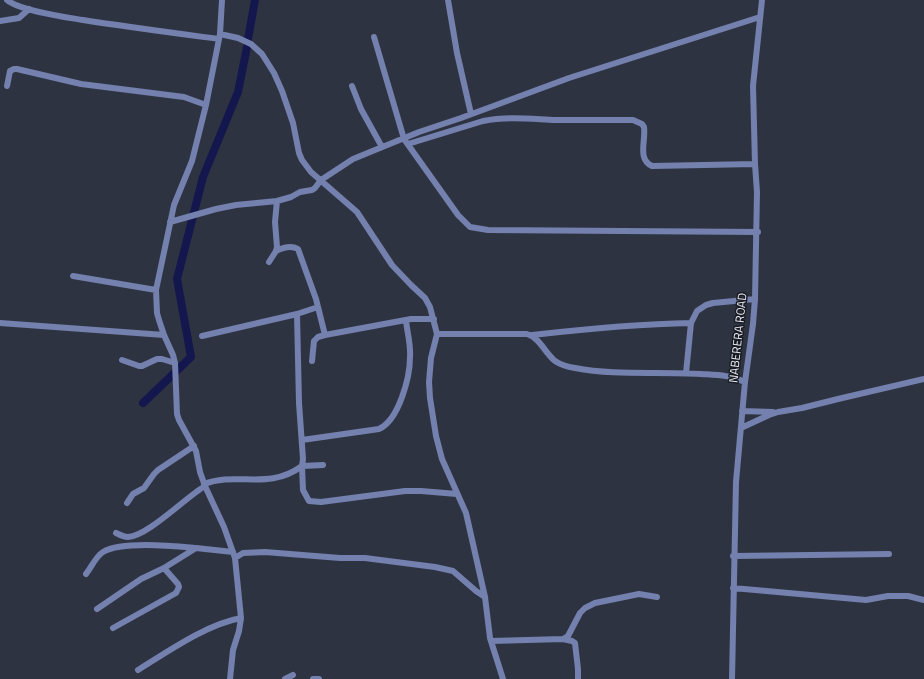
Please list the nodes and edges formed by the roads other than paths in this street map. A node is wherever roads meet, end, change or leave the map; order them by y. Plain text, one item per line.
1 (6, 0) edge
2 (222, 0) edge
3 (448, 0) edge
4 (762, 0) edge
5 (29, 9) junction
6 (760, 17) junction
7 (0, 21) edge
8 (220, 36) junction
9 (374, 37) dead end
10 (6, 86) dead end
11 (352, 86) dead end
12 (206, 105) junction
13 (471, 114) junction
14 (406, 141) junction
15 (382, 147) junction
16 (755, 164) junction
17 (321, 180) junction
18 (277, 201) junction
19 (170, 222) junction
20 (758, 232) junction
21 (276, 251) junction
22 (269, 262) dead end
23 (73, 276) dead end
24 (156, 290) junction
25 (755, 299) junction
26 (318, 307) junction
27 (297, 314) junction
28 (434, 319) junction
29 (406, 320) junction
30 (0, 323) edge
31 (691, 323) junction
32 (437, 334) junction
33 (164, 335) junction
34 (325, 335) junction
35 (532, 335) junction
36 (202, 336) dead end
37 (122, 360) dead end
38 (312, 361) dead end
39 (175, 363) junction
40 (686, 373) junction
41 (924, 379) edge
42 (745, 382) junction
43 (742, 411) junction
44 (778, 412) junction
45 (741, 428) junction
46 (302, 440) junction
47 (194, 446) junction
48 (323, 465) dead end
49 (302, 466) junction
50 (204, 485) junction
51 (457, 494) junction
52 (127, 503) dead end
53 (116, 533) dead end
54 (196, 548) junction
55 (889, 554) dead end
56 (234, 555) junction
57 (734, 556) junction
58 (164, 568) junction
59 (86, 574) dead end
60 (733, 588) junction
61 (485, 596) junction
62 (656, 597) dead end
63 (924, 600) edge
64 (97, 609) dead end
65 (241, 618) junction
66 (113, 628) dead end
67 (564, 639) junction
68 (491, 641) junction
69 (138, 670) dead end
70 (293, 675) dead end
71 (230, 679) edge
72 (285, 679) edge
73 (313, 679) edge
74 (319, 679) edge
75 (503, 679) edge
76 (578, 679) edge
77 (732, 679) edge

1 - 5 street
2 - 8 street
3 - 13 street
4 - 6 street, NABERERA ROAD
5 - 7 street
5 - 8 street
6 - 13 street
6 - 16 street, NABERERA ROAD
8 - 12 street
8 - 17 street
9 - 14 street
10 - 12 street
11 - 15 street
12 - 19 street
13 - 14 street
14 - 15 street
14 - 16 street
14 - 20 street
15 - 17 street
16 - 20 street, NABERERA ROAD
17 - 18 street
17 - 28 street
18 - 19 street
18 - 21 street
19 - 24 street
20 - 25 street, NABERERA ROAD
21 - 22 street
21 - 26 street
23 - 24 street
24 - 33 street
25 - 31 street
25 - 42 street, NABERERA ROAD
26 - 27 street
26 - 34 street
27 - 36 street
27 - 46 street
28 - 29 street
28 - 32 street
29 - 34 street
29 - 46 street
30 - 33 street
31 - 35 street
31 - 40 street
32 - 35 street
32 - 51 street
33 - 39 street
34 - 38 street
35 - 40 street
37 - 39 street
39 - 47 street
40 - 42 street
41 - 44 street
42 - 43 street, NABERERA ROAD
43 - 44 street
43 - 45 street, NABERERA ROAD
44 - 45 street
45 - 57 street, NABERERA ROAD
46 - 49 street
47 - 50 street
47 - 52 street
48 - 49 street
49 - 50 street
49 - 51 street
50 - 53 street
50 - 56 street
51 - 61 street
54 - 56 street
54 - 58 street
54 - 59 street
55 - 57 street
56 - 61 street
56 - 65 street
57 - 60 street, NABERERA ROAD
58 - 64 street
58 - 66 street
60 - 63 street
60 - 77 street, NABERERA ROAD
61 - 68 street
62 - 67 street
65 - 69 street
65 - 71 street
67 - 68 street
67 - 76 street
68 - 75 street
70 - 72 street
73 - 74 street

